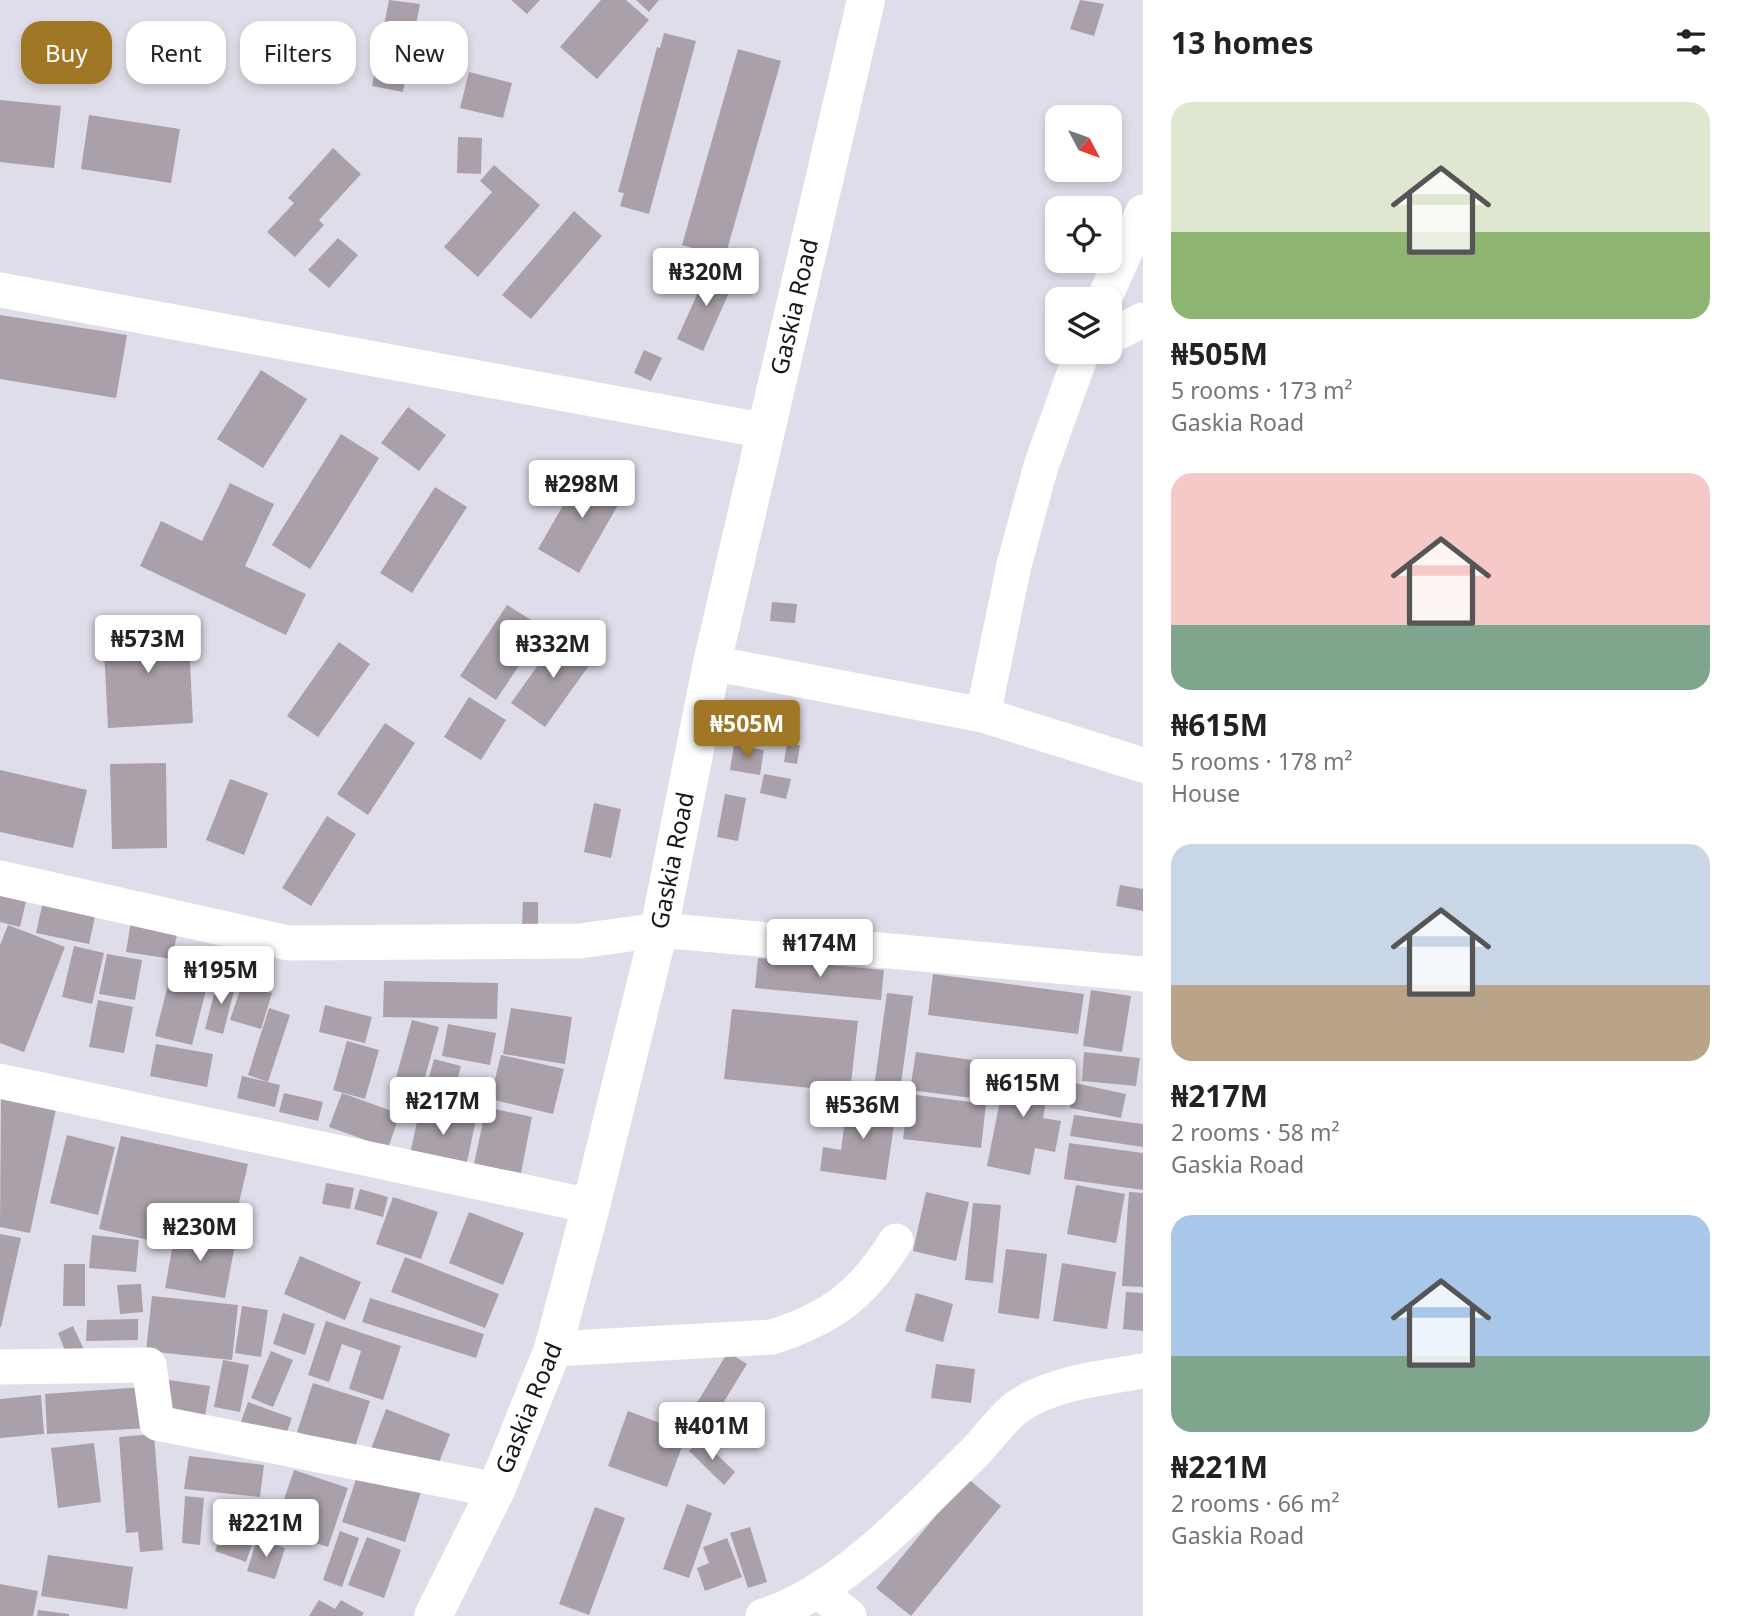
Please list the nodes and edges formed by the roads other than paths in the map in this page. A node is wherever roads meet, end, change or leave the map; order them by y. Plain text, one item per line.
1 (866, 0) edge
2 (1143, 212) edge
3 (1109, 287) edge
4 (0, 290) edge
5 (1143, 320) edge
6 (1122, 330) edge
7 (1078, 364) edge
8 (766, 431) junction
9 (712, 663) junction
10 (983, 715) junction
11 (1143, 765) edge
12 (0, 878) edge
13 (659, 930) junction
14 (1143, 974) edge
15 (0, 1081) edge
16 (592, 1206) junction
17 (896, 1241) dead end
18 (553, 1349) junction
19 (0, 1367) edge
20 (1143, 1371) edge
21 (496, 1490) junction
22 (818, 1591) junction
23 (433, 1616) edge
24 (763, 1616) edge
25 (849, 1616) edge

1 - 8 main road, Gaskia Road
2 - 3 street
4 - 8 street
5 - 6 street
7 - 10 street
8 - 9 main road, Gaskia Road
9 - 10 street
9 - 13 main road, Gaskia Road
10 - 11 street
12 - 13 street
13 - 14 street
13 - 16 main road, Gaskia Road
15 - 16 street
16 - 18 main road, Gaskia Road
17 - 18 street
18 - 21 main road, Gaskia Road
19 - 21 street
20 - 22 street
21 - 23 main road, Gaskia Road
22 - 24 street
22 - 25 street

